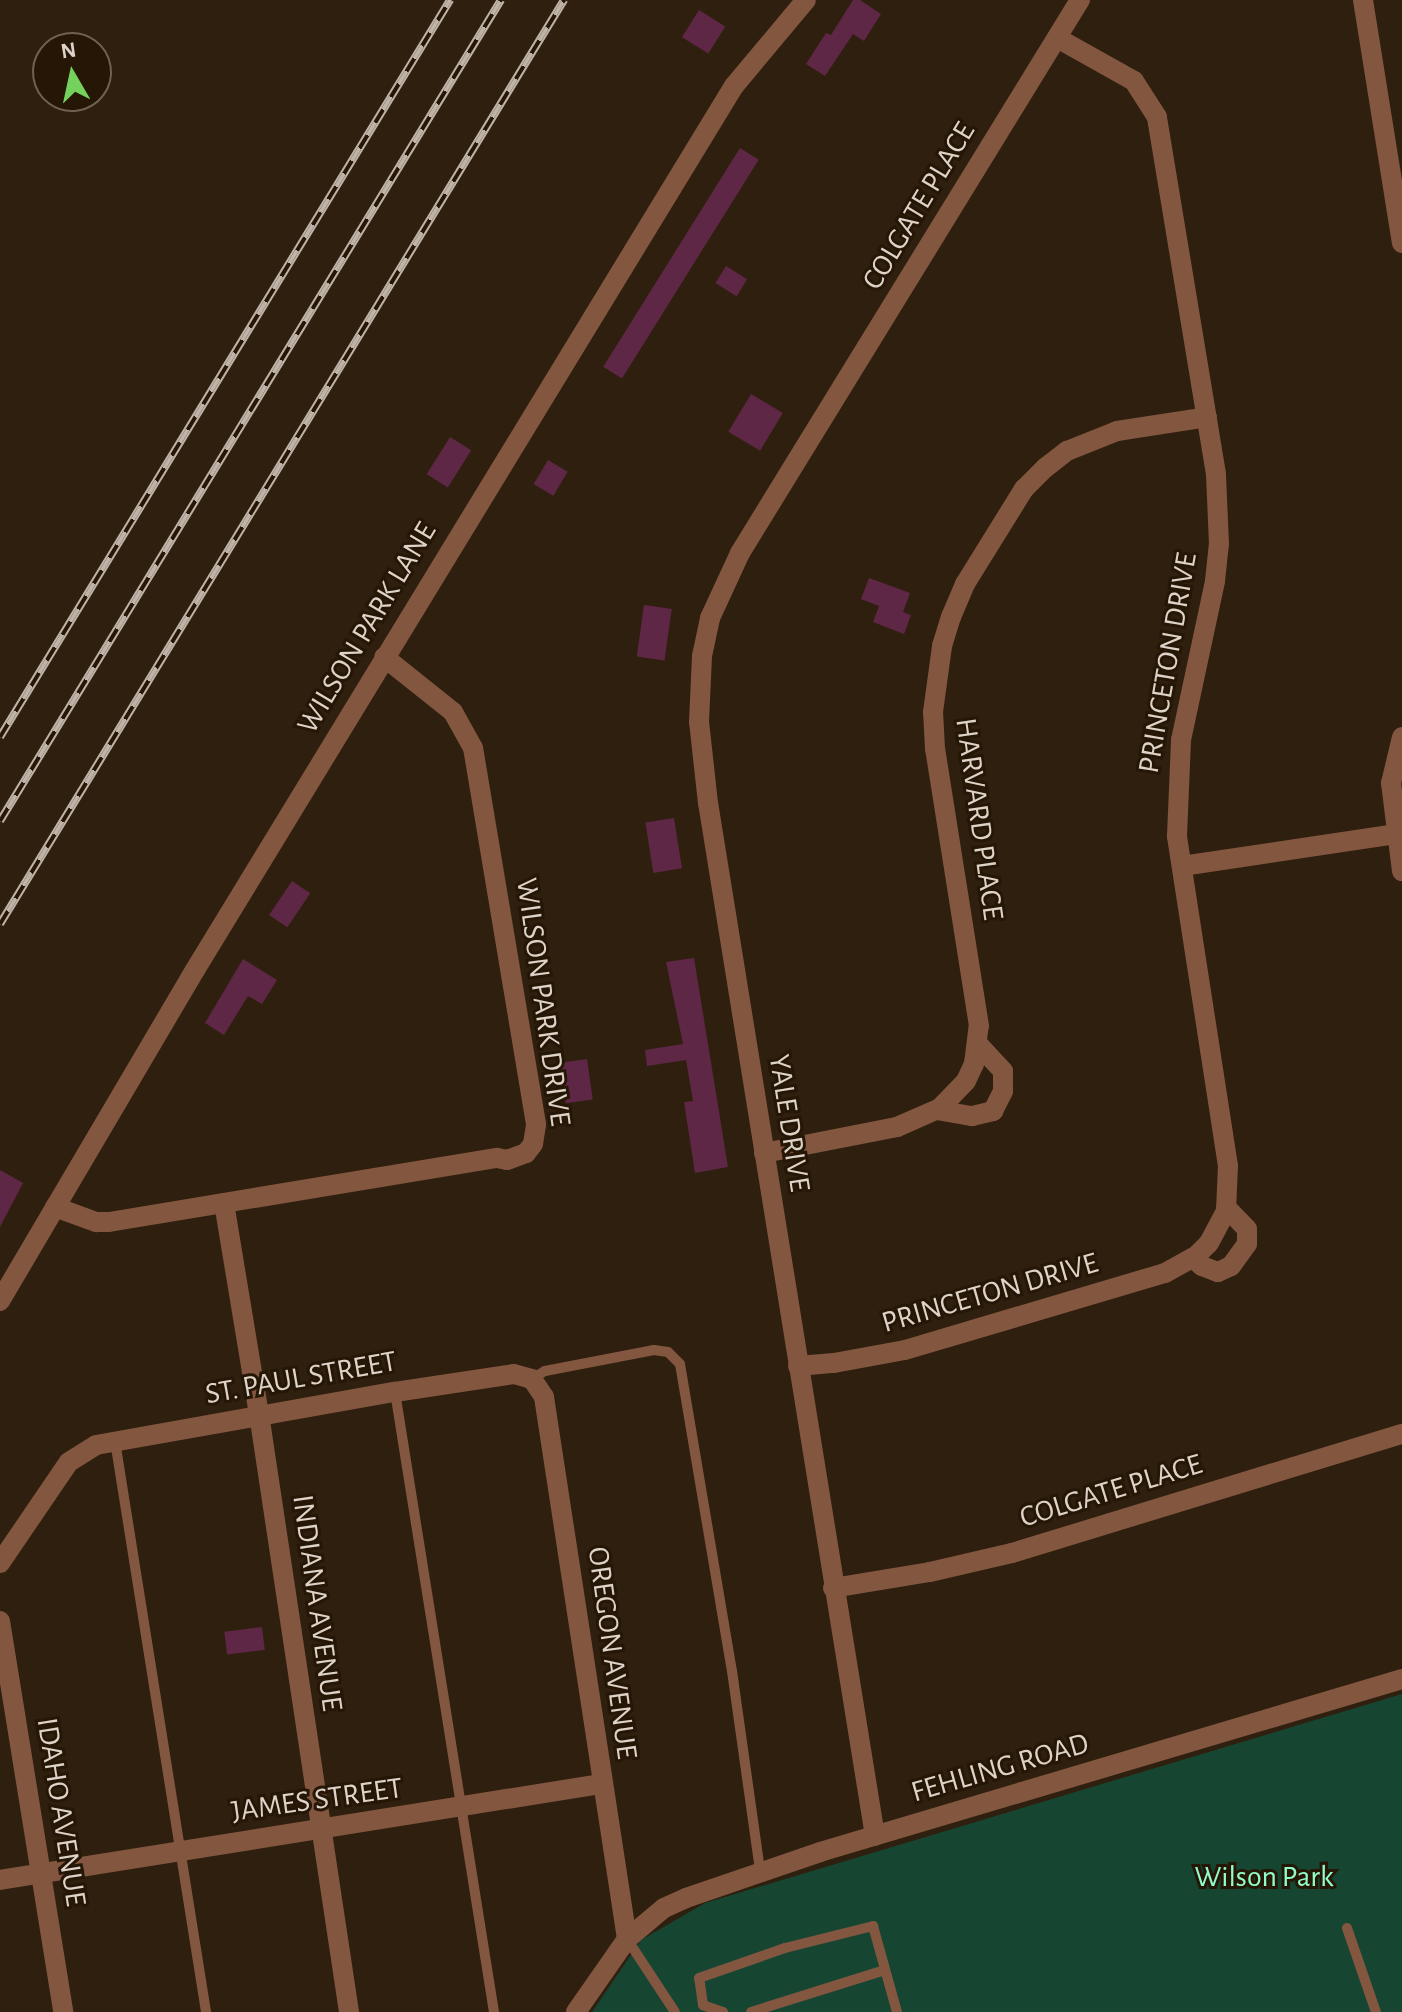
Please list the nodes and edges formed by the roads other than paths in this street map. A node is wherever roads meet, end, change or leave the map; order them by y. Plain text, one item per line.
1 (806, 0) edge
2 (1080, 0) edge
3 (1363, 0) edge
4 (1057, 38) junction
5 (1402, 243) edge
6 (1207, 417) junction
7 (809, 442) joint
8 (384, 657) junction
9 (1402, 737) edge
10 (1400, 833) edge
11 (1182, 866) junction
12 (1402, 871) edge
13 (979, 1045) junction
14 (937, 1110) junction
15 (764, 1153) junction
16 (224, 1203) junction
17 (55, 1207) junction
18 (1226, 1207) junction
19 (1193, 1258) junction
20 (0, 1301) edge
21 (798, 1366) junction
22 (532, 1379) junction
23 (395, 1392) junction
24 (259, 1414) junction
25 (1402, 1434) edge
26 (115, 1441) junction
27 (0, 1563) edge
28 (833, 1588) junction
29 (0, 1621) edge
30 (1402, 1679) edge
31 (601, 1784) junction
32 (462, 1809) junction
33 (321, 1830) junction
34 (875, 1836) junction
35 (178, 1850) junction
36 (760, 1871) junction
37 (41, 1872) junction
38 (0, 1880) edge
39 (1347, 1928) dead end
40 (627, 1939) junction
41 (885, 1970) junction
42 (63, 2012) edge
43 (206, 2012) edge
44 (349, 2012) edge
45 (494, 2012) edge
46 (576, 2012) edge
47 (675, 2012) edge
48 (723, 2012) edge
49 (751, 2012) edge
50 (897, 2012) edge
51 (1376, 2012) edge

1 - 8 street, WILSON PARK LANE
2 - 4 street, COLGATE PLACE
3 - 5 street
4 - 6 street, PRINCETON DRIVE
4 - 7 street, COLGATE PLACE
6 - 11 street, PRINCETON DRIVE
6 - 13 street, HARVARD PLACE
7 - 15 street, YALE DRIVE
8 - 16 street, WILSON PARK DRIVE
8 - 17 street, WILSON PARK LANE
9 - 10 street
10 - 11 street
10 - 12 street
11 - 18 street, PRINCETON DRIVE
13 - 14 street, HARVARD PLACE
13 - 14 street
14 - 15 street, HARVARD PLACE
15 - 21 street, YALE DRIVE
16 - 17 street, WILSON PARK DRIVE
16 - 24 street, INDIANA AVENUE
17 - 20 street, WILSON PARK LANE
18 - 19 street, PRINCETON DRIVE
18 - 19 street
19 - 21 street, PRINCETON DRIVE
21 - 28 street, YALE DRIVE
22 - 23 street, ST. PAUL STREET
22 - 31 street, OREGON AVENUE
22 - 36 lane
23 - 24 street, ST. PAUL STREET
23 - 32 lane
24 - 26 street, ST. PAUL STREET
24 - 33 street, INDIANA AVENUE
25 - 28 street, COLGATE PLACE
26 - 27 street, ST. PAUL STREET
26 - 35 lane
28 - 34 street, YALE DRIVE
29 - 37 street, IDAHO AVENUE
30 - 34 street, FEHLING ROAD
31 - 32 street, JAMES STREET
31 - 40 street, OREGON AVENUE
32 - 33 street, JAMES STREET
32 - 45 lane
33 - 35 street, JAMES STREET
33 - 44 street, INDIANA AVENUE
34 - 36 street, FEHLING ROAD
35 - 37 street, JAMES STREET
35 - 43 lane
36 - 40 street, FEHLING ROAD
37 - 38 street, JAMES STREET
37 - 42 street, IDAHO AVENUE
39 - 51 lane
40 - 46 street, FEHLING ROAD
40 - 47 lane
41 - 48 lane
41 - 49 lane
41 - 50 lane

